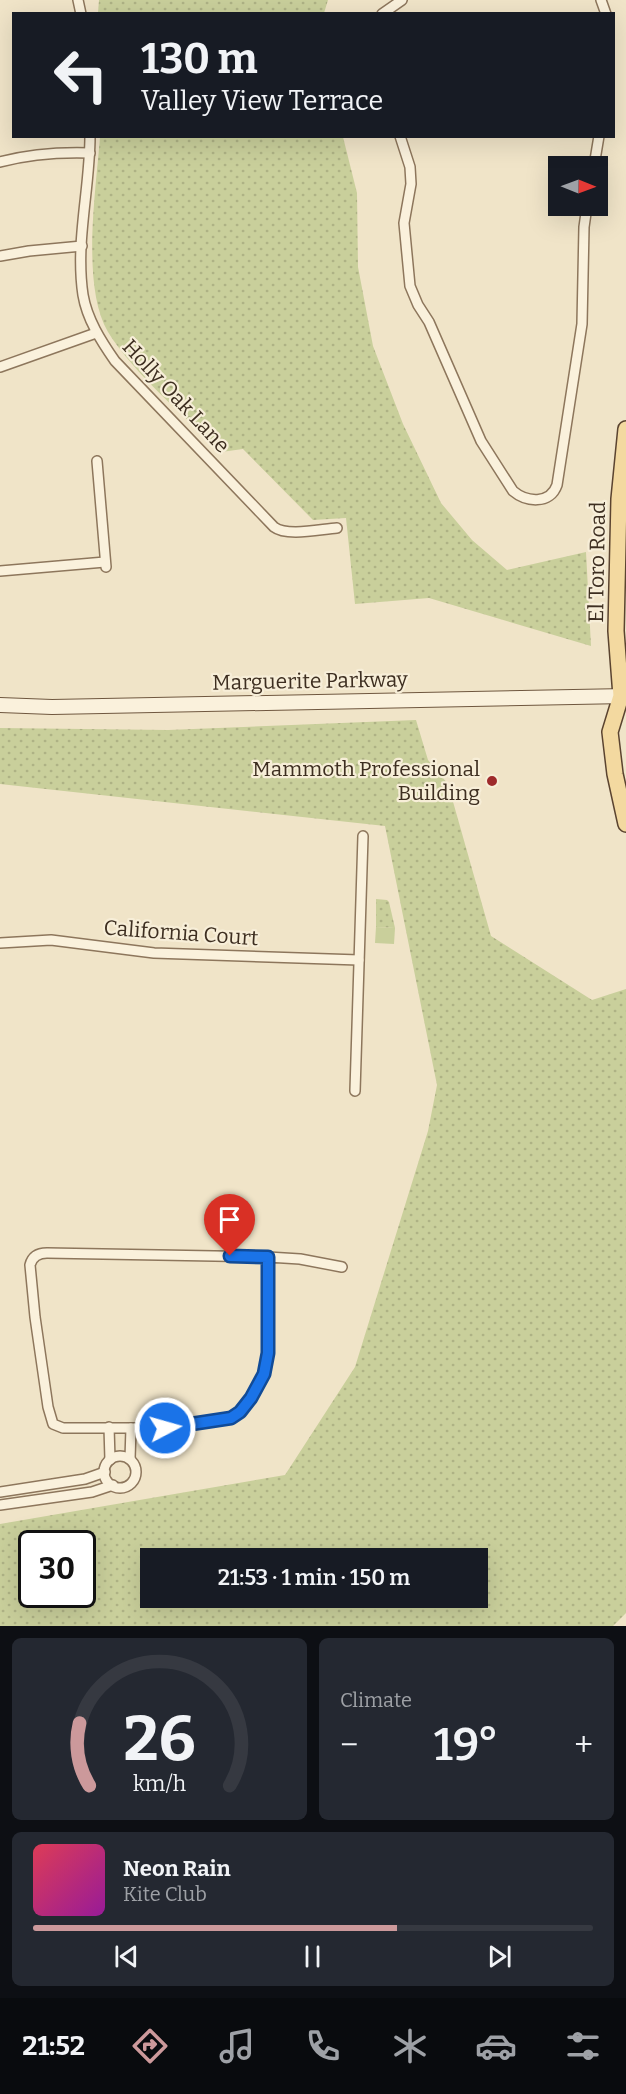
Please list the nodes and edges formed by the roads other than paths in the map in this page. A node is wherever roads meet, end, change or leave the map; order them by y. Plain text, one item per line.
1 (402, 0) edge
2 (385, 12) edge
3 (90, 138) edge
4 (401, 138) edge
5 (599, 138) edge
6 (90, 153) junction
7 (596, 156) edge
8 (0, 162) edge
9 (586, 216) edge
10 (82, 246) junction
11 (0, 256) edge
12 (96, 333) junction
13 (0, 367) edge
14 (626, 429) edge
15 (97, 461) dead end
16 (337, 528) dead end
17 (0, 571) edge
18 (624, 699) edge
19 (0, 705) edge
20 (626, 824) edge
21 (363, 836) dead end
22 (0, 943) edge
23 (359, 960) junction
24 (356, 1091) dead end
25 (268, 1257) junction
26 (342, 1267) dead end
27 (109, 1427) junction
28 (130, 1428) junction
29 (130, 1459) junction
30 (110, 1460) junction
31 (105, 1472) junction
32 (112, 1485) junction
33 (0, 1492) edge
34 (0, 1505) edge

1 - 2 street
3 - 6 street, Holly Oak Lane
4 - 9 street
5 - 7 street
6 - 8 street
6 - 10 street, Holly Oak Lane
10 - 11 street
10 - 12 street, Holly Oak Lane
12 - 13 street
12 - 16 street, Holly Oak Lane
14 - 18 main road, El Toro Road
15 - 17 street
18 - 19 main road, Marguerite Parkway
18 - 20 main road, El Toro Road
21 - 23 street
22 - 23 street, California Court
23 - 24 street
25 - 26 street
25 - 27 street
25 - 28 street
27 - 28 street
27 - 30 street
28 - 29 street
29 - 30 street
29 - 32 street
30 - 31 street
31 - 32 street
31 - 33 street
32 - 34 street

